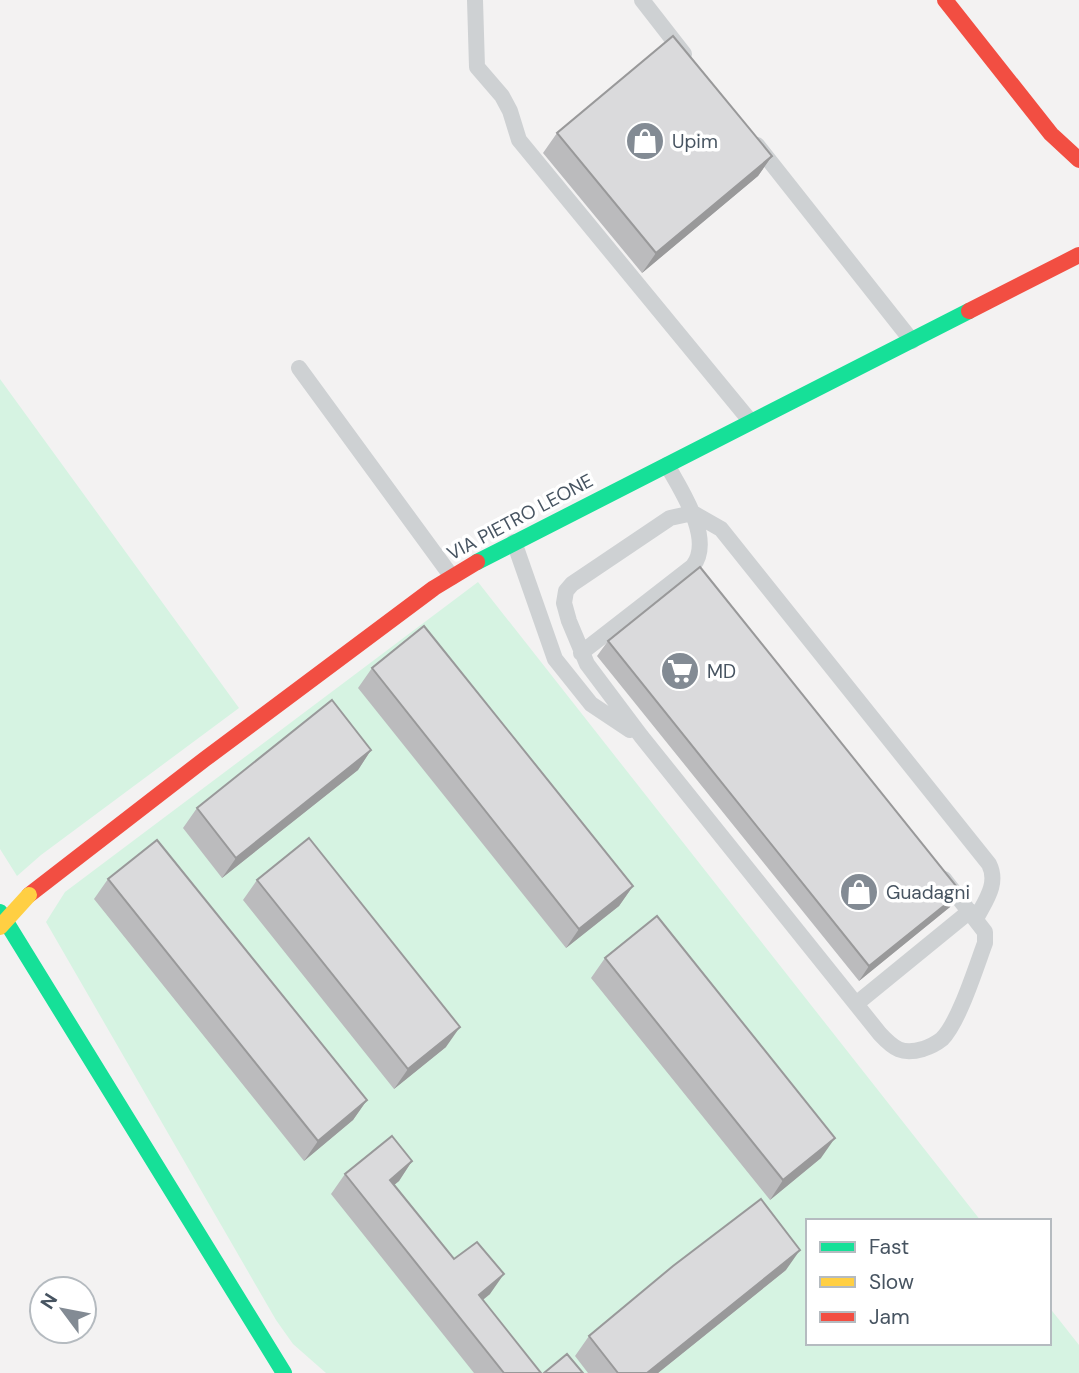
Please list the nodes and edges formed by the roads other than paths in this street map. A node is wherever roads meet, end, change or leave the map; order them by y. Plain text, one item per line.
1 (475, 0) edge
2 (642, 0) edge
3 (944, 0) edge
4 (692, 64) edge
5 (743, 128) edge
6 (1079, 160) edge
7 (1079, 255) edge
8 (912, 341) junction
9 (299, 368) dead end
10 (751, 422) junction
11 (667, 465) junction
12 (693, 513) junction
13 (514, 542) junction
14 (452, 577) junction
15 (581, 653) junction
16 (641, 736) junction
17 (935, 867) edge
18 (0, 912) edge
19 (973, 915) junction
20 (0, 927) edge
21 (856, 1004) junction
22 (284, 1373) edge

1 - 10 lane
2 - 4 lane
3 - 6 main road
5 - 8 lane
7 - 8 main road, VIA PIETRO LEONE
8 - 10 main road, VIA PIETRO LEONE
9 - 14 lane
10 - 11 main road, VIA PIETRO LEONE
11 - 12 lane
11 - 13 main road, VIA PIETRO LEONE
12 - 15 lane
12 - 15 lane
12 - 19 lane
13 - 14 main road, VIA PIETRO LEONE
13 - 16 lane
14 - 20 main road, VIA PIETRO LEONE, bridge
15 - 16 lane
16 - 21 lane
17 - 19 lane
18 - 22 main road
19 - 21 lane
19 - 21 lane

